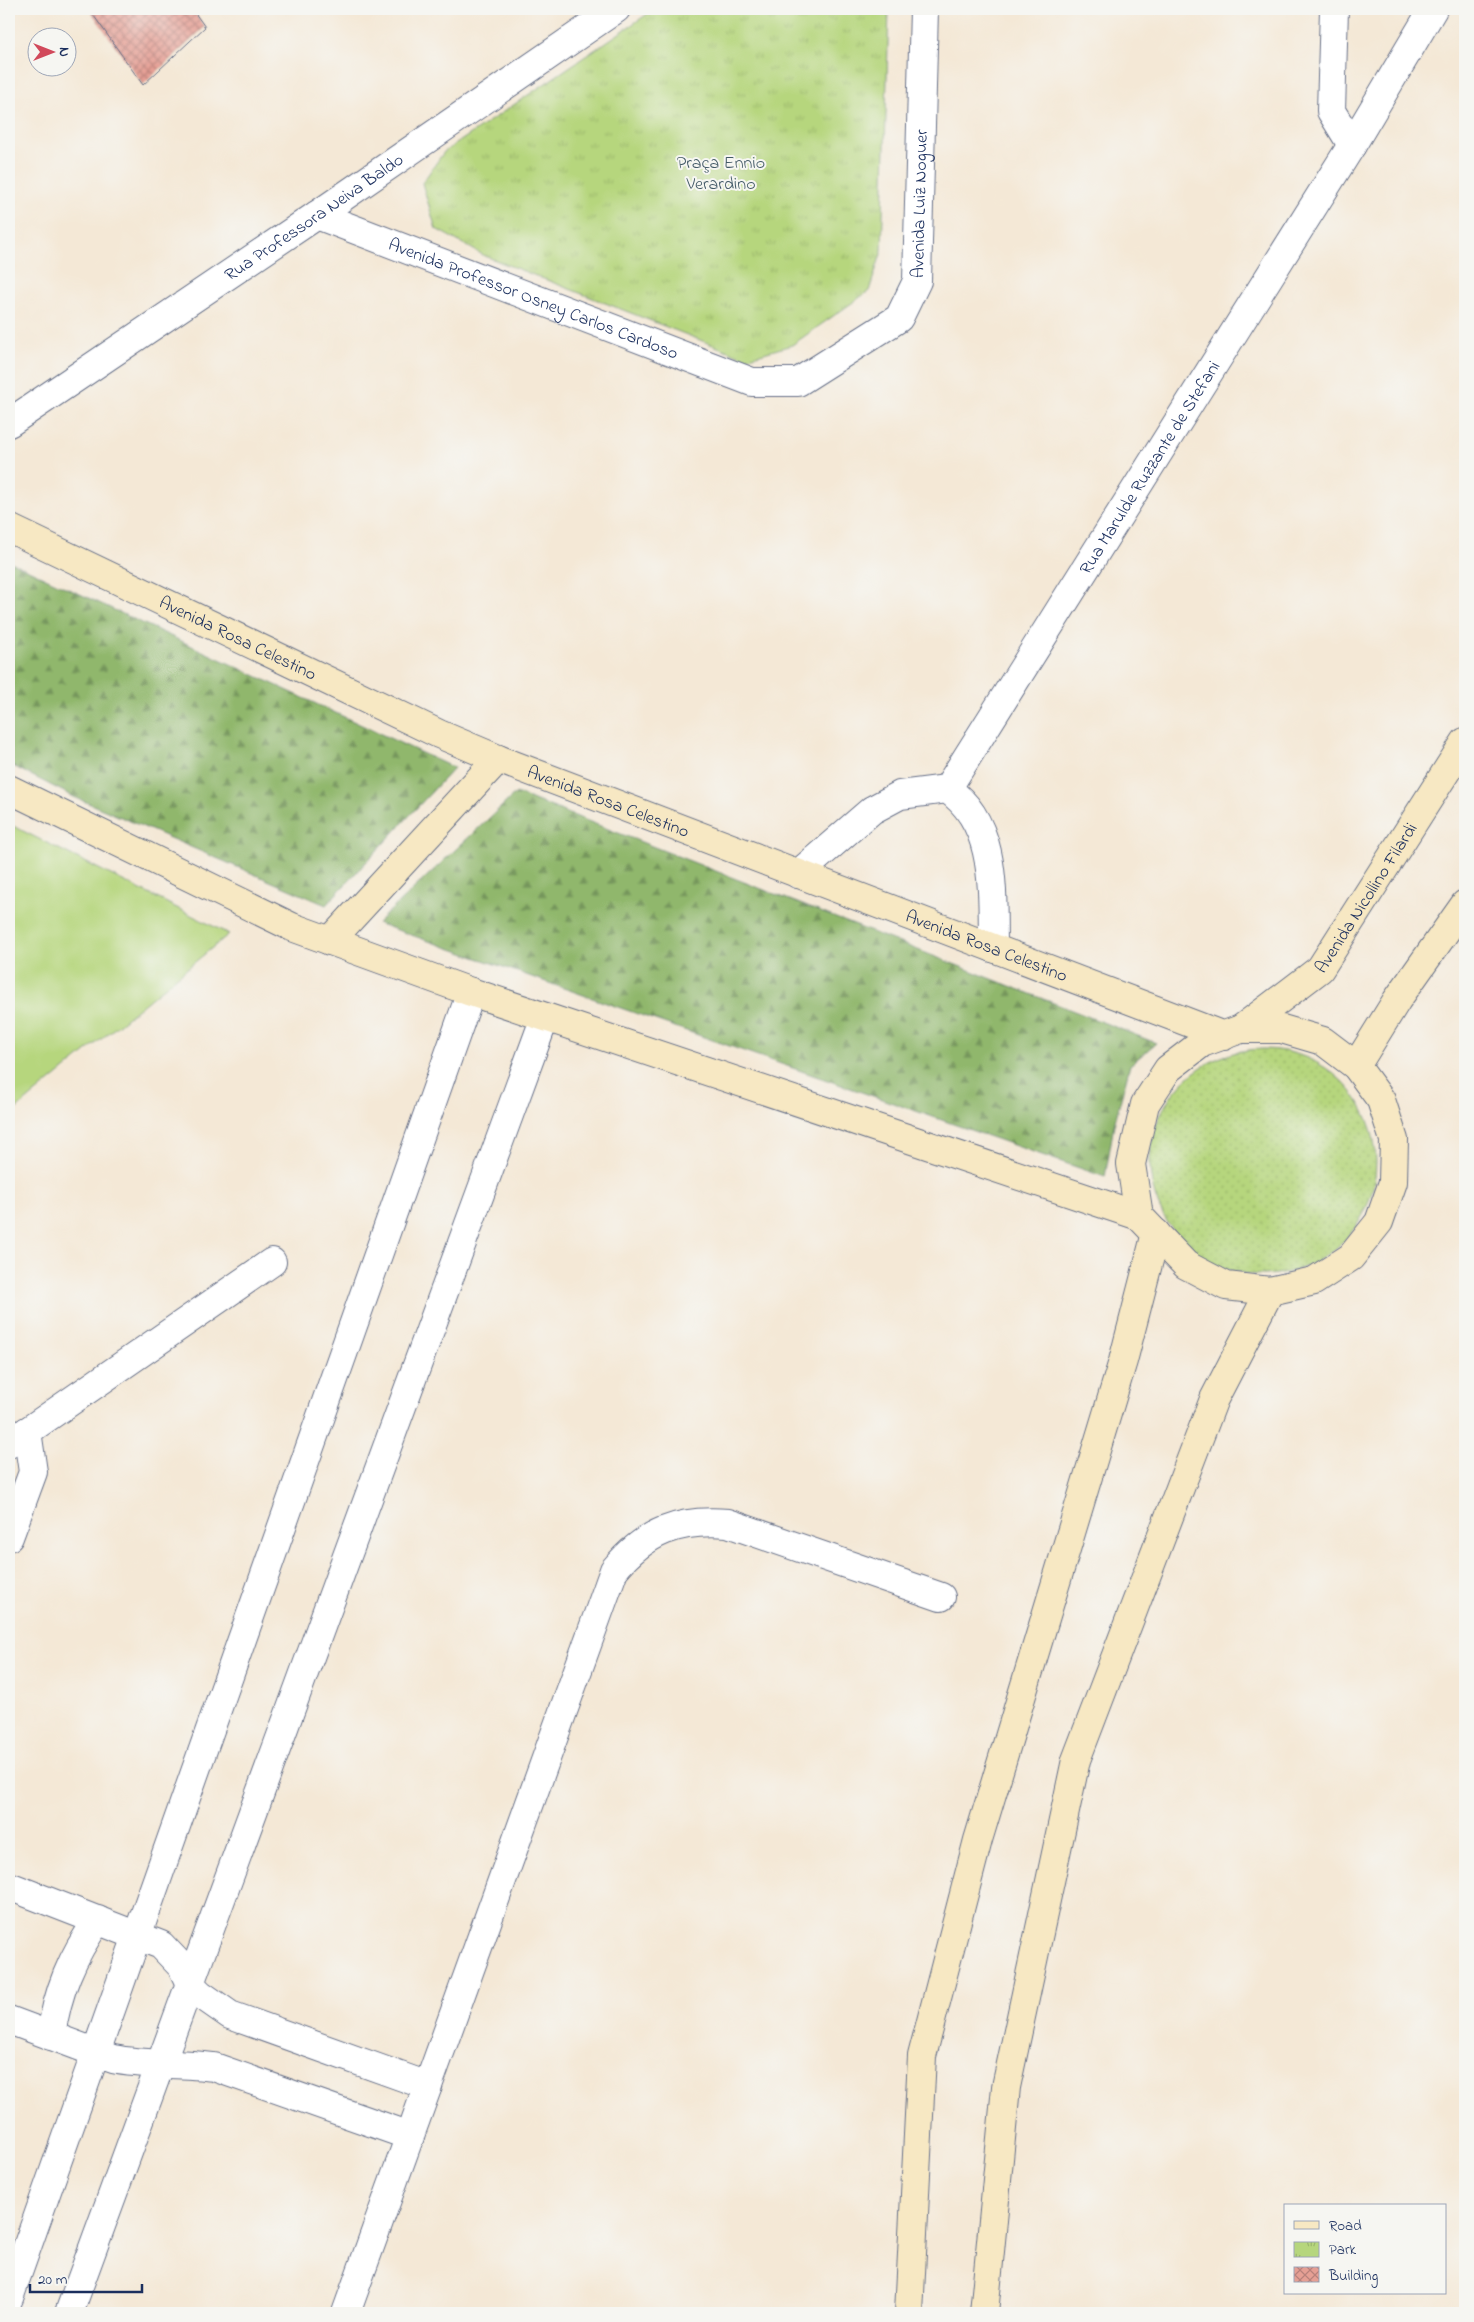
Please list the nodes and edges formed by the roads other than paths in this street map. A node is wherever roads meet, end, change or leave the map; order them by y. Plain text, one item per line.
1 (616, 9) edge
2 (924, 9) edge
3 (1334, 9) edge
4 (1433, 9) edge
5 (1352, 145) junction
6 (317, 215) junction
7 (752, 382) joint
8 (9, 423) edge
9 (9, 528) edge
10 (1465, 742) edge
11 (498, 760) junction
12 (9, 789) edge
13 (947, 789) junction
14 (798, 874) junction
15 (1465, 904) edge
16 (330, 941) junction
17 (993, 948) junction
18 (472, 992) junction
19 (545, 1017) junction
20 (1232, 1032) junction
21 (1356, 1066) junction
22 (1147, 1224) junction
23 (272, 1262) dead end
24 (1270, 1291) junction
25 (18, 1438) edge
26 (9, 1537) edge
27 (941, 1597) dead end
28 (9, 1886) edge
29 (98, 1920) junction
30 (137, 1935) junction
31 (190, 1984) junction
32 (9, 2020) edge
33 (51, 2036) junction
34 (96, 2052) junction
35 (161, 2063) junction
36 (428, 2086) junction
37 (410, 2136) junction
38 (9, 2298) edge
39 (69, 2313) edge
40 (346, 2313) edge
41 (910, 2313) edge
42 (984, 2313) edge

1 - 6 street, Rua Professora Neiva Baldo
2 - 7 street, Avenida Luiz Noguer
3 - 5 street
4 - 5 street, Rua Marulde Ruzzante de Stefani
5 - 13 street, Rua Marulde Ruzzante de Stefani
6 - 7 street, Avenida Professor Osney Carlos Cardoso
6 - 8 street, Rua Professora Neiva Baldo
9 - 11 main road, Avenida Rosa Celestino
10 - 20 main road, Avenida Nicollino Filardi
11 - 14 main road, Avenida Rosa Celestino
11 - 16 main road
12 - 16 main road
13 - 14 street
13 - 17 street
14 - 17 main road, Avenida Rosa Celestino
15 - 21 main road
16 - 18 main road
17 - 20 main road, Avenida Rosa Celestino
18 - 19 main road
18 - 30 street
19 - 22 main road
19 - 31 street
20 - 21 main road
20 - 22 main road
21 - 24 main road
22 - 24 main road
22 - 41 main road
23 - 25 street
24 - 42 main road
25 - 26 street
27 - 36 street
28 - 29 street
29 - 30 street
29 - 33 street
30 - 31 street
30 - 34 street
31 - 35 street
31 - 36 street
32 - 33 street
33 - 34 street
34 - 35 street
34 - 38 street
35 - 37 street
35 - 39 street
36 - 37 street
37 - 40 street

